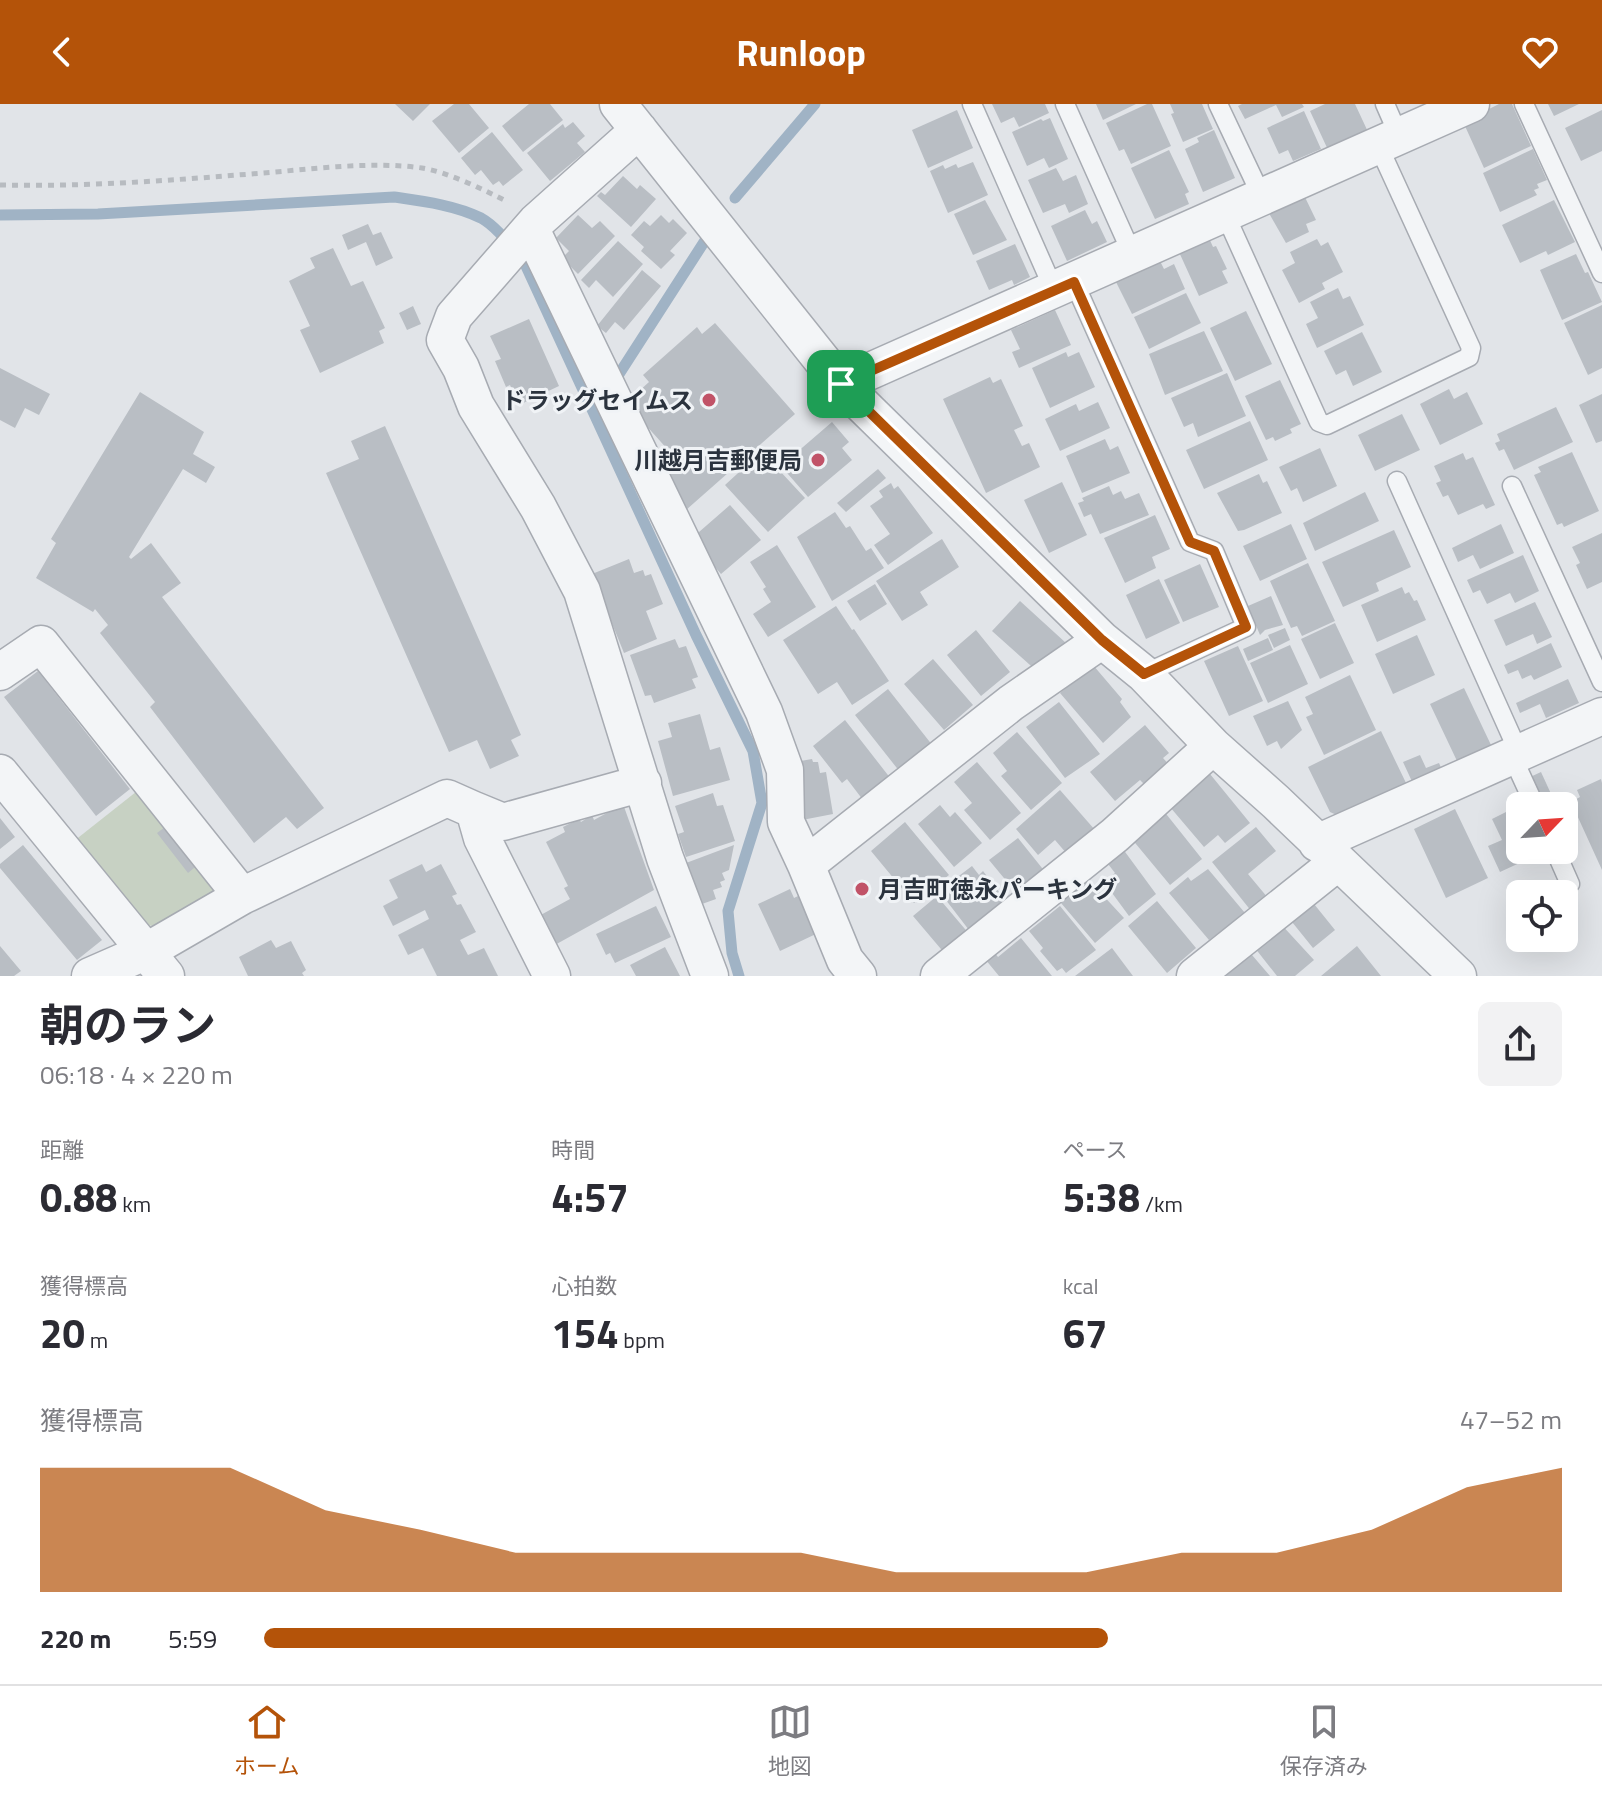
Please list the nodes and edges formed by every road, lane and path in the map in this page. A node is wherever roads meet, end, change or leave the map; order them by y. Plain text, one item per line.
1 (972, 104) edge
2 (1065, 104) edge
3 (1218, 104) edge
4 (1471, 104) edge
5 (1524, 104) edge
6 (629, 117) edge
7 (1387, 128) edge
8 (0, 185) edge
9 (1262, 197) junction
10 (1225, 214) junction
11 (533, 226) junction
12 (1133, 256) junction
13 (1602, 273) edge
14 (1064, 286) junction
15 (841, 384) junction
16 (1397, 481) dead end
17 (1512, 486) dead end
18 (1102, 640) junction
19 (0, 672) edge
20 (1144, 674) junction
21 (1602, 682) edge
22 (1602, 716) edge
23 (1213, 746) junction
24 (1516, 755) junction
25 (0, 773) edge
26 (643, 783) junction
27 (1530, 792) edge
28 (474, 810) junction
29 (1328, 853) junction
30 (806, 865) junction
31 (242, 896) junction
32 (156, 964) edge
33 (90, 976) edge
34 (552, 976) edge
35 (710, 976) edge
36 (858, 976) edge
37 (939, 976) edge
38 (1195, 976) edge
39 (1458, 976) edge

1 - 14 lane
2 - 12 lane
3 - 9 lane
4 - 7 street
5 - 13 lane
6 - 11 street
6 - 15 street
7 - 9 street
7 - 10 lane
8 - 11 path
9 - 10 street
10 - 12 street
11 - 26 street
11 - 30 street
12 - 14 street
14 - 15 street
14 - 20 lane
15 - 18 street
16 - 24 lane
17 - 21 lane
18 - 20 street
18 - 30 street
19 - 31 street
20 - 23 street
22 - 24 street
23 - 29 street
23 - 37 street
24 - 27 lane
24 - 29 street
25 - 32 street
26 - 28 street
26 - 35 street
28 - 31 street
28 - 34 street
29 - 38 street
29 - 39 street
30 - 36 street
31 - 32 street
32 - 33 street

